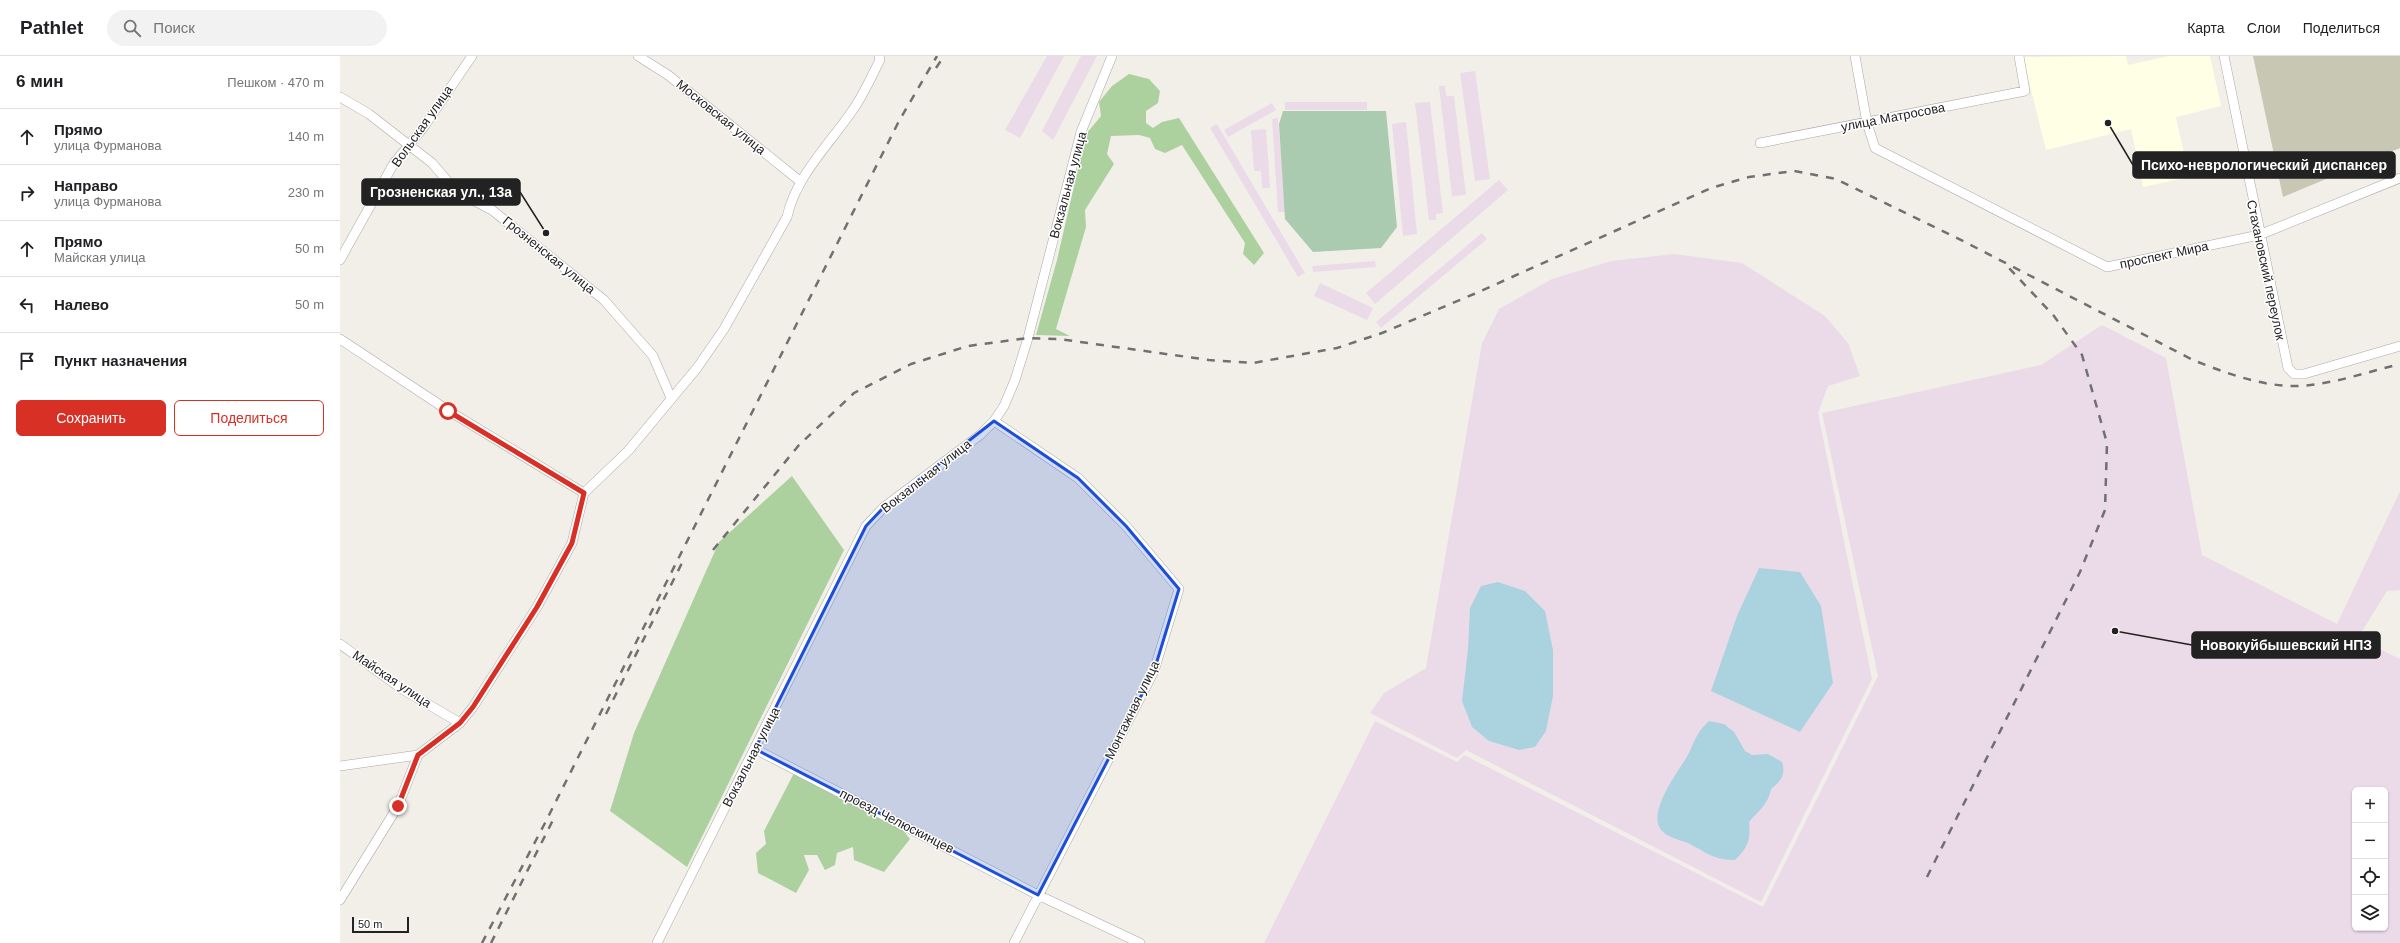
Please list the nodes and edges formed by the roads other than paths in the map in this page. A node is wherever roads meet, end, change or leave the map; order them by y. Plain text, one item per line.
1 (472, 56) edge
2 (638, 56) edge
3 (879, 56) edge
4 (1112, 56) edge
5 (1854, 56) edge
6 (2019, 56) edge
7 (2224, 56) edge
8 (340, 97) edge
9 (1867, 123) junction
10 (1760, 143) dead end
11 (408, 144) junction
12 (2400, 178) edge
13 (801, 182) junction
14 (2259, 235) junction
15 (340, 260) edge
16 (340, 339) edge
17 (2400, 346) edge
18 (671, 398) junction
19 (994, 422) junction
20 (584, 493) junction
21 (340, 644) edge
22 (460, 723) junction
23 (755, 749) junction
24 (418, 755) junction
25 (340, 766) edge
26 (1038, 895) junction
27 (340, 900) edge
28 (657, 943) edge
29 (1014, 943) edge
30 (1140, 943) edge

1 - 11 street, Вольская улица
2 - 13 street, Московская улица
3 - 13 street
4 - 19 street, Вокзальная улица
5 - 9 street, проспект Мира
6 - 9 street, улица Матросова
7 - 14 street, Стахановский переулок
8 - 11 street, Грозненская улица
9 - 10 street, улица Матросова
9 - 14 street, проспект Мира
11 - 15 street, Вольская улица
11 - 18 street, Грозненская улица
12 - 14 street, проспект Мира
13 - 18 street
14 - 17 street, Стахановский переулок
16 - 20 street
18 - 20 street
19 - 23 street, Вокзальная улица
19 - 26 street, Монтажная улица
20 - 22 street
21 - 22 street, Майская улица
22 - 24 street
23 - 26 street, проезд Челюскинцев
23 - 28 street, Вокзальная улица
24 - 25 street
24 - 27 street
26 - 29 street, Монтажная улица
26 - 30 street, проезд Челюскинцев

